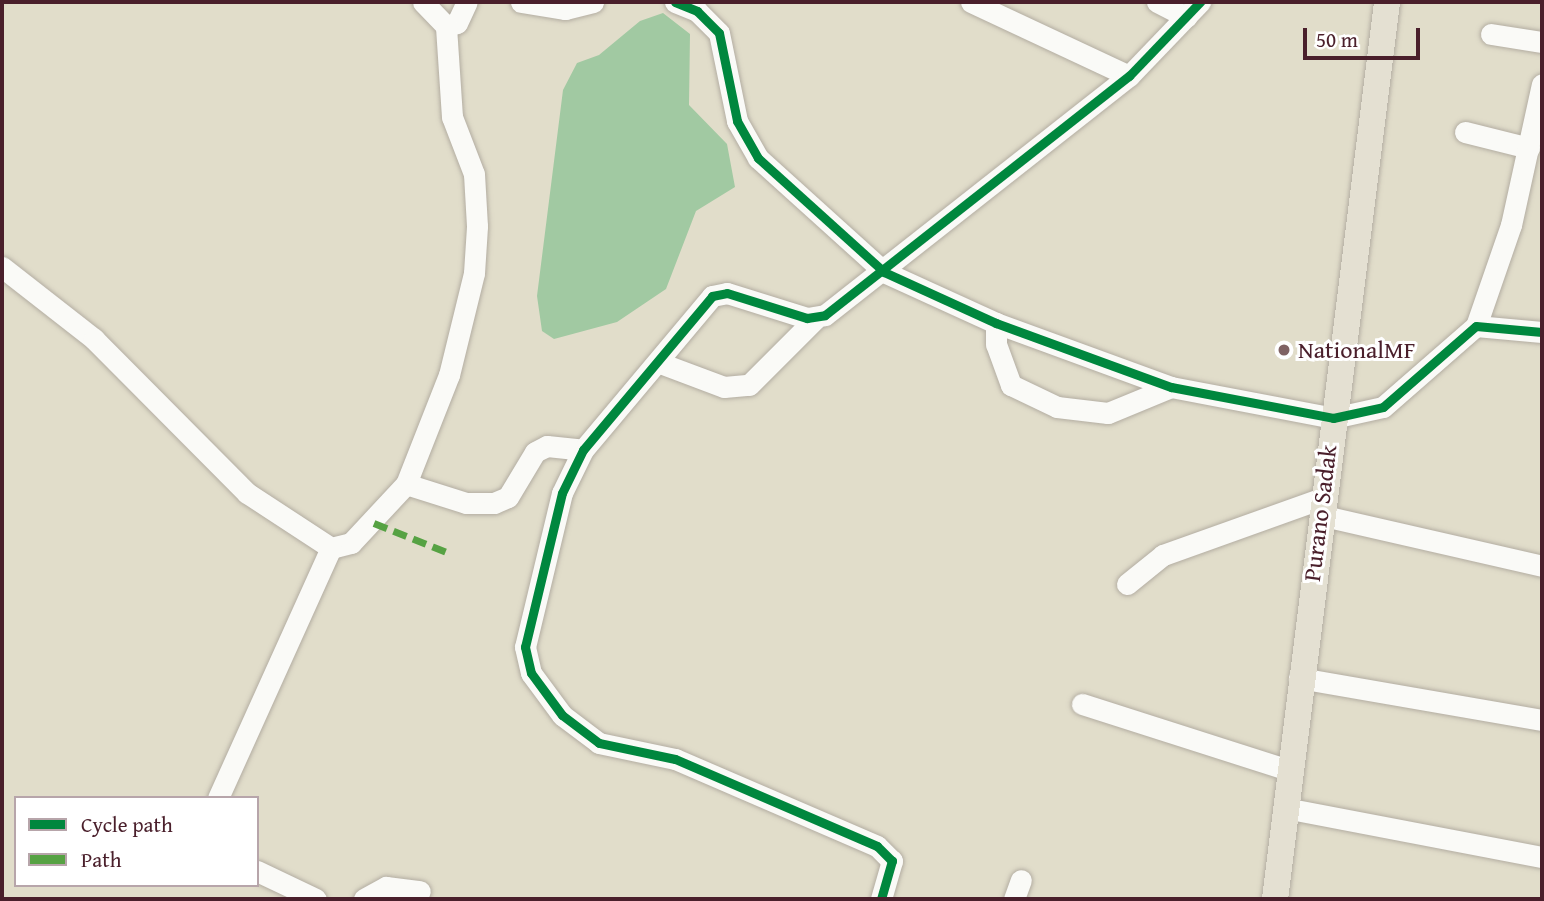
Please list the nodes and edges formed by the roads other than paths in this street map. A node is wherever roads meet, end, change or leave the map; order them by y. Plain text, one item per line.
1 (423, 2) edge
2 (467, 2) edge
3 (521, 2) edge
4 (593, 2) edge
5 (675, 2) edge
6 (971, 2) edge
7 (1157, 2) edge
8 (1387, 2) edge
9 (1193, 9) edge
10 (446, 26) junction
11 (1490, 34) dead end
12 (1542, 42) edge
13 (1129, 76) junction
14 (1542, 84) edge
15 (1465, 132) dead end
16 (1529, 148) junction
17 (2, 267) edge
18 (884, 272) junction
19 (815, 319) junction
20 (996, 323) junction
21 (1476, 326) junction
22 (1542, 332) edge
23 (660, 363) junction
24 (1171, 387) junction
25 (1333, 418) junction
26 (583, 450) junction
27 (406, 484) junction
28 (1321, 507) junction
29 (331, 548) junction
30 (1542, 566) edge
31 (1127, 584) dead end
32 (1299, 678) junction
33 (1082, 704) dead end
34 (1542, 720) edge
35 (1289, 769) junction
36 (219, 796) edge
37 (1285, 808) junction
38 (1542, 857) edge
39 (259, 872) edge
40 (421, 891) dead end
41 (316, 899) edge
42 (365, 899) edge
43 (881, 899) edge
44 (1275, 899) edge

1 - 10 street
2 - 10 street
3 - 4 street
5 - 18 street
6 - 13 street
7 - 9 street
8 - 25 main road, Purano Sadak
9 - 13 street
10 - 27 street
11 - 12 street
13 - 18 street
14 - 16 street
15 - 16 street
16 - 21 street
17 - 29 street
18 - 19 street
18 - 20 street
19 - 23 street
19 - 23 street
20 - 24 street
20 - 24 street
21 - 22 street
21 - 25 street
23 - 26 street
24 - 25 street
25 - 28 main road, Purano Sadak
26 - 27 street
26 - 43 street
27 - 29 street
28 - 30 street
28 - 31 street
28 - 32 main road, Purano Sadak
29 - 36 street
32 - 34 street
32 - 35 main road, Purano Sadak
33 - 35 street
35 - 37 main road, Purano Sadak
37 - 38 street
37 - 44 main road, Purano Sadak
39 - 41 street
40 - 42 street

